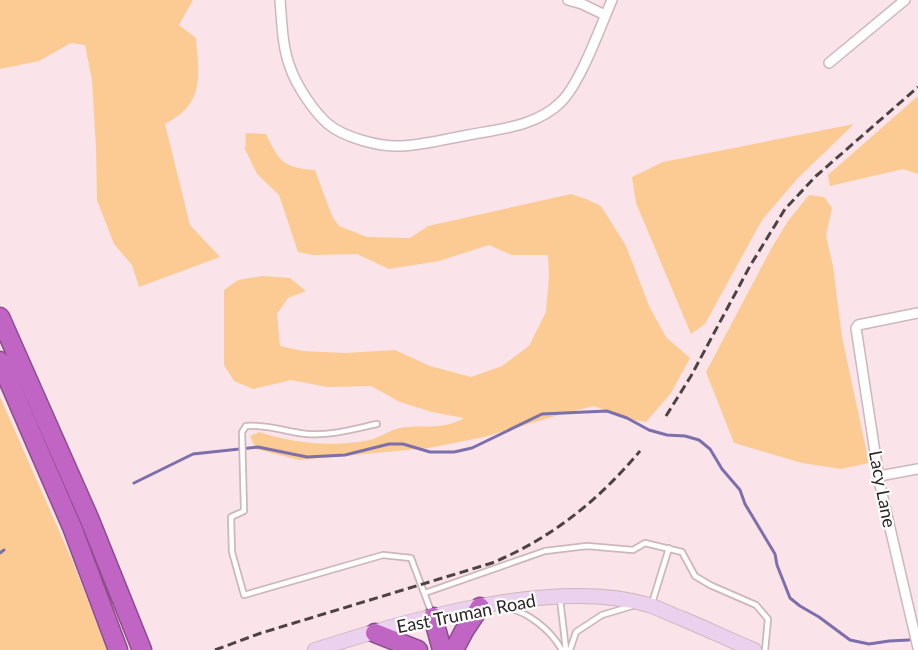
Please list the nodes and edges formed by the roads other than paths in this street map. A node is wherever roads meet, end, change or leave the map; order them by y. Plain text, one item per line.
1 (280, 0) edge
2 (568, 0) edge
3 (612, 0) edge
4 (905, 0) edge
5 (605, 15) junction
6 (829, 63) dead end
7 (918, 313) edge
8 (0, 317) edge
9 (0, 361) edge
10 (377, 424) dead end
11 (918, 469) edge
12 (879, 476) junction
13 (669, 548) junction
14 (425, 593) junction
15 (559, 596) junction
16 (646, 605) junction
17 (487, 606) junction
18 (433, 617) junction
19 (375, 633) junction
20 (141, 645) edge
21 (918, 648) edge
22 (118, 650) edge
23 (315, 650) edge
24 (418, 650) edge
25 (442, 650) edge
26 (454, 650) edge
27 (566, 650) edge
28 (754, 650) edge
29 (765, 650) edge

1 - 5 street
2 - 5 street
3 - 5 street
4 - 6 street
7 - 12 street, Lacy Lane
8 - 20 highway
9 - 22 highway
10 - 14 lane
11 - 12 street
12 - 21 street, Lacy Lane
13 - 14 lane
13 - 16 lane
13 - 29 lane
14 - 18 lane
15 - 16 main road, East Truman Road
15 - 17 main road, East Truman Road
15 - 27 lane
16 - 27 lane
16 - 28 main road, East Truman Road
17 - 18 main road, East Truman Road
17 - 26 highway
17 - 27 lane
18 - 19 main road, East Truman Road
18 - 25 highway
19 - 23 main road, East Truman Road
19 - 24 highway

